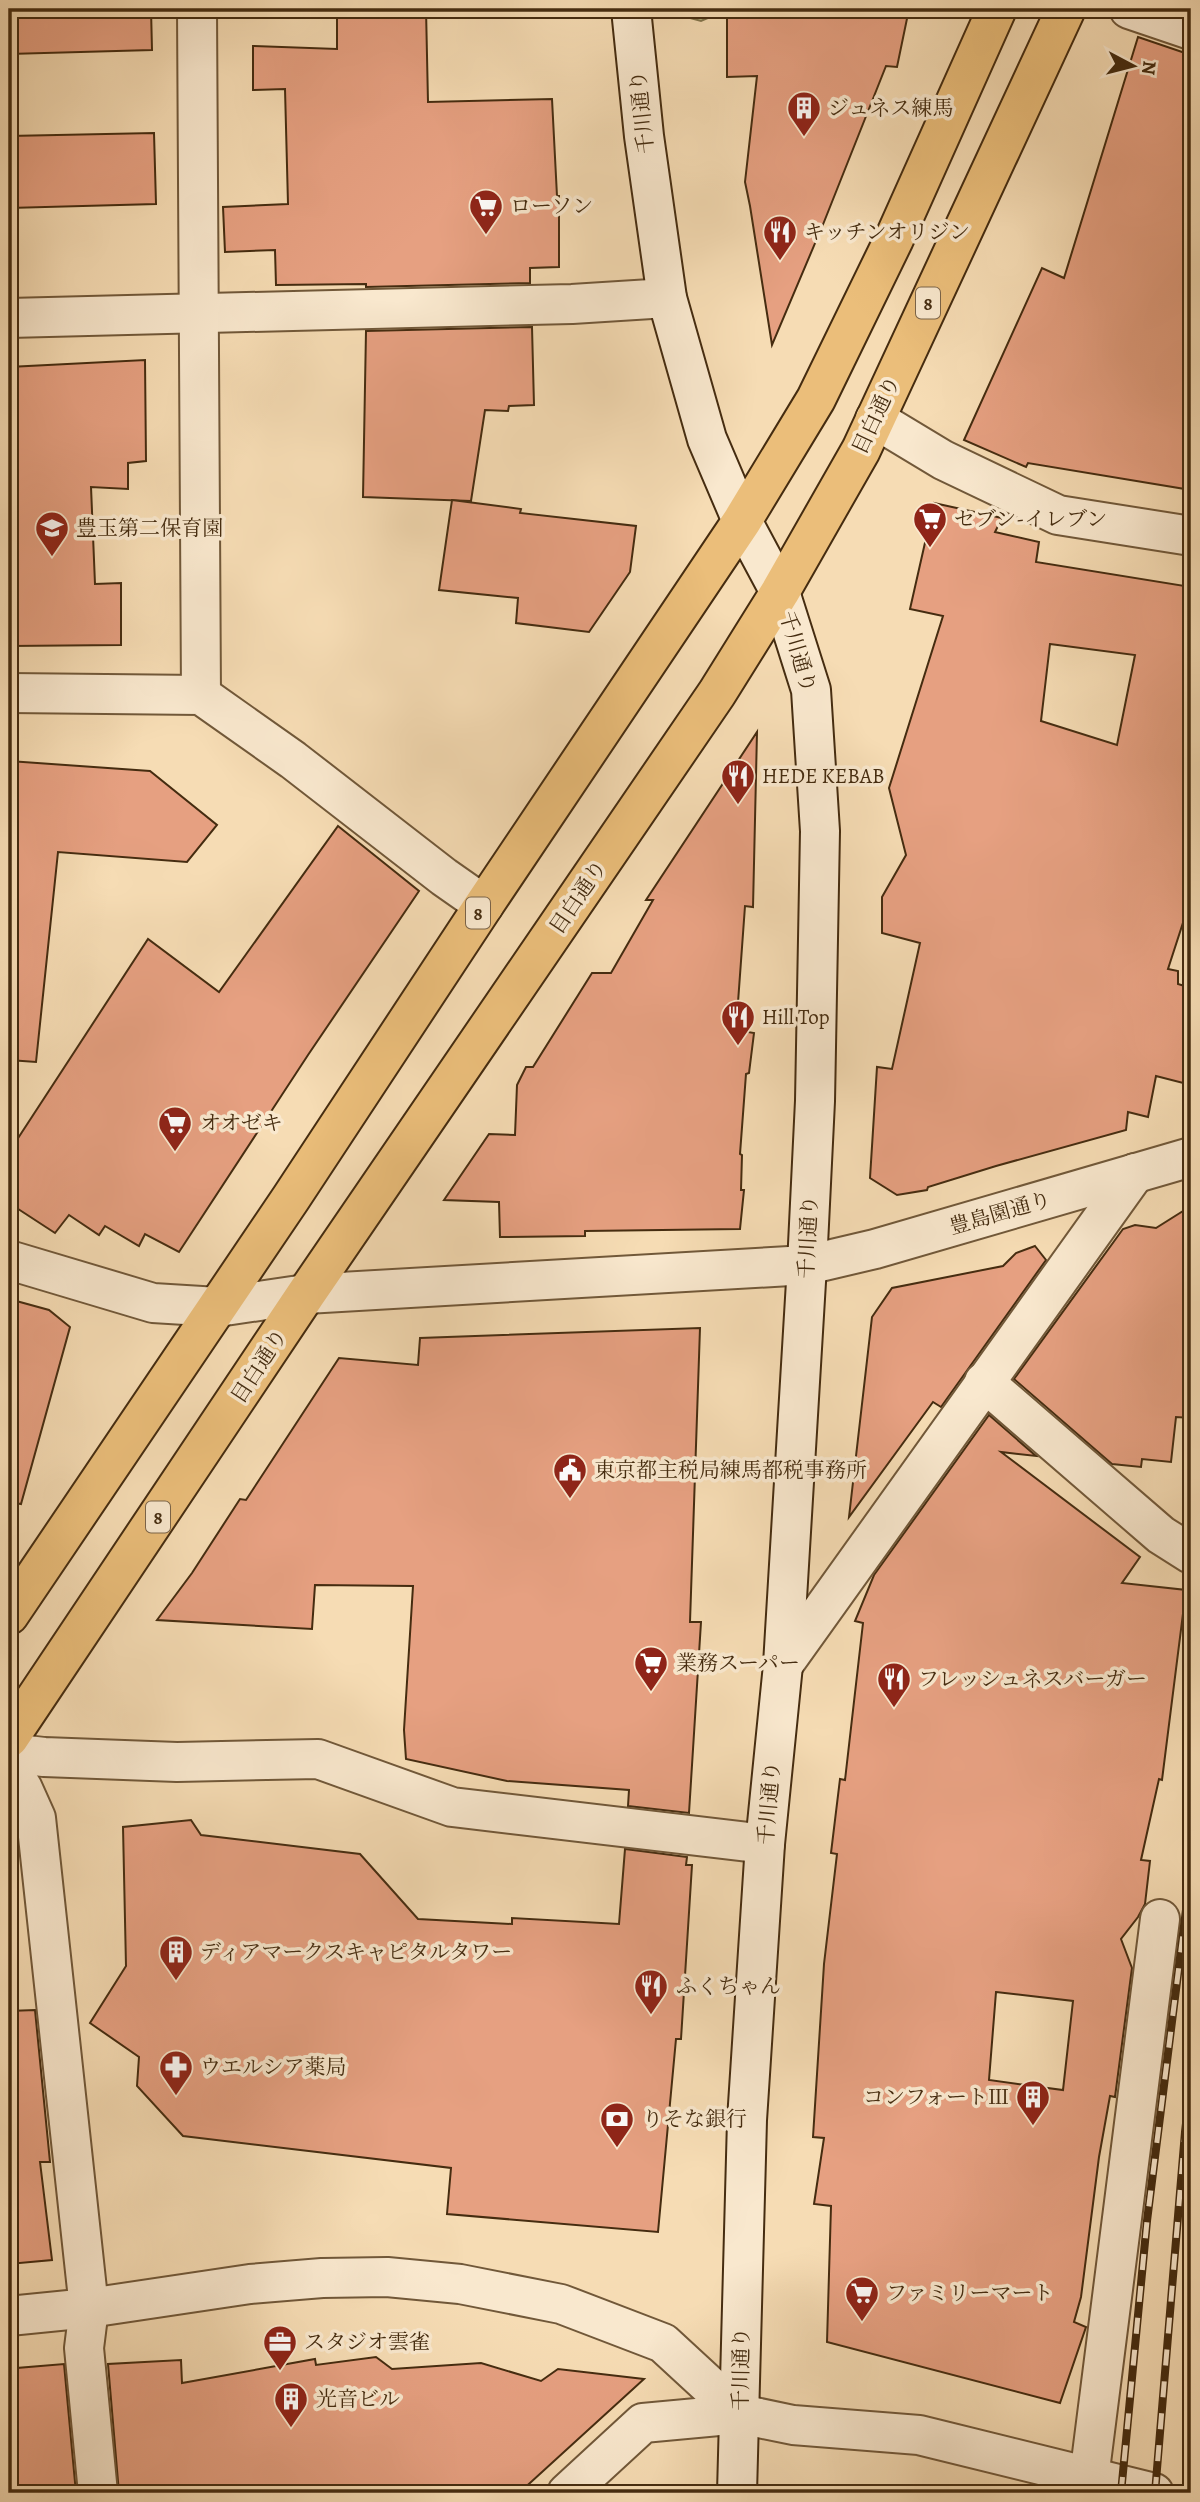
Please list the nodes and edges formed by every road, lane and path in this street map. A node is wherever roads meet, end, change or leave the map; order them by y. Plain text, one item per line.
1 (197, 9) edge
2 (631, 9) edge
3 (997, 9) edge
4 (1066, 9) edge
5 (1129, 9) edge
6 (1191, 30) edge
7 (667, 298) junction
8 (198, 314) junction
9 (9, 318) edge
10 (875, 419) junction
11 (742, 521) junction
12 (1191, 536) edge
13 (780, 593) junction
14 (9, 693) edge
15 (201, 695) junction
16 (484, 905) junction
17 (1191, 1157) edge
18 (1135, 1173) junction
19 (9, 1260) edge
20 (807, 1265) junction
21 (306, 1294) junction
22 (218, 1307) junction
23 (984, 1382) junction
24 (1191, 1554) edge
25 (9, 1615) edge
26 (783, 1665) junction
27 (9, 1738) edge
28 (9, 1753) edge
29 (9, 1766) edge
30 (765, 1844) junction
31 (1160, 1919) dead end
32 (89, 2308) junction
33 (9, 2316) edge
34 (740, 2414) junction
35 (1089, 2478) junction
36 (98, 2493) edge
37 (567, 2493) edge
38 (737, 2493) edge
39 (1154, 2493) edge

1 - 8 street
2 - 7 street, 千川通り
3 - 11 main road, 8
4 - 10 main road, 目白通り / 8
5 - 6 street
7 - 8 street
7 - 11 street, 千川通り
8 - 9 street
8 - 15 street
10 - 12 street
10 - 13 main road, 目白通り / 8
11 - 13 street, 千川通り
11 - 16 main road, 8
13 - 20 street, 千川通り
13 - 21 main road, 目白通り / 8
14 - 15 street
15 - 16 street
16 - 22 main road, 8
17 - 18 street, 豊島園通り
18 - 20 street, 豊島園通り
18 - 23 street
19 - 22 street, 豊島園通り
20 - 21 street, 豊島園通り
20 - 26 street, 千川通り
21 - 22 street, 豊島園通り
21 - 27 main road, 目白通り / 8
22 - 25 main road, 8
23 - 24 street
23 - 26 street
26 - 30 street, 千川通り
28 - 30 street
29 - 32 street
30 - 34 street, 千川通り
31 - 35 street
32 - 33 street
32 - 34 street
32 - 36 street
34 - 35 street
34 - 37 street
34 - 38 street, 千川通り
35 - 39 street

